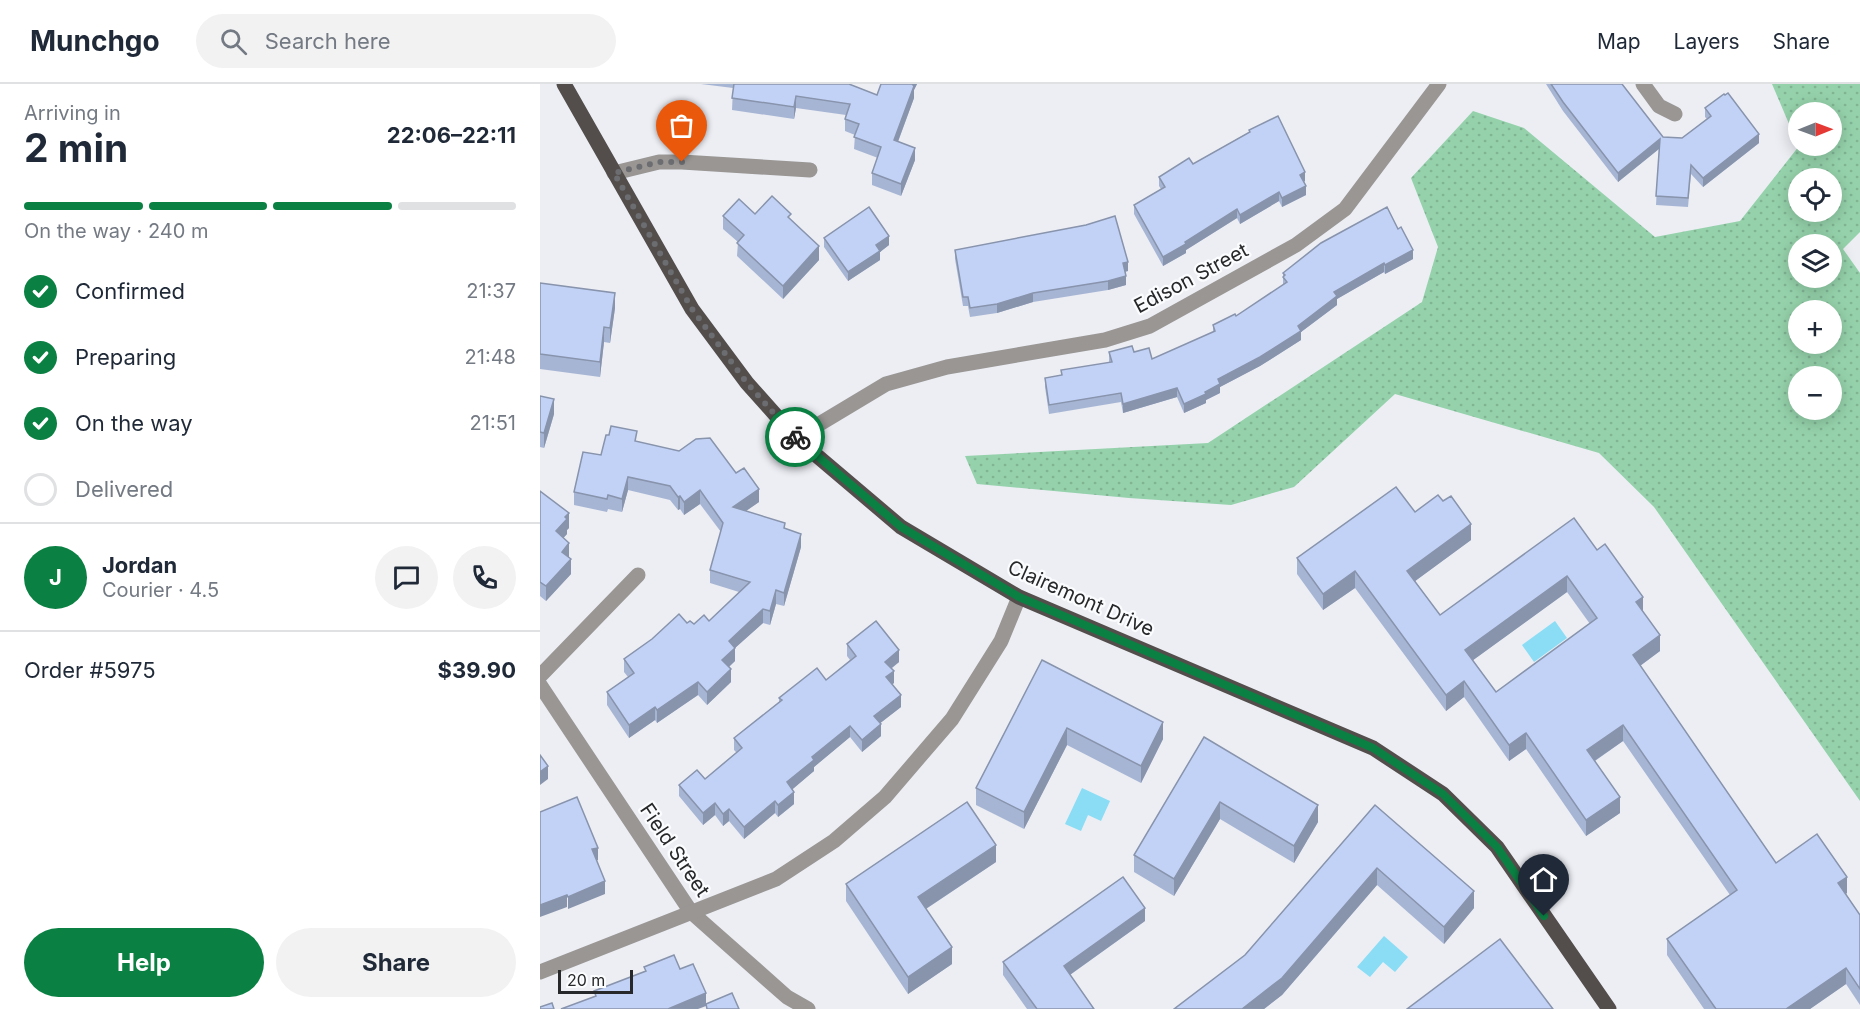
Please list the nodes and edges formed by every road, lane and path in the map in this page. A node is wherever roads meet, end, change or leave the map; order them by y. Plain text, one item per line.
1 (564, 84) edge
2 (1439, 84) edge
3 (1643, 84) edge
4 (1675, 114) dead end
5 (810, 170) dead end
6 (614, 173) junction
7 (796, 438) junction
8 (638, 575) dead end
9 (1019, 597) junction
10 (540, 676) edge
11 (540, 685) edge
12 (691, 912) junction
13 (540, 972) edge
14 (808, 1009) edge
15 (1609, 1009) edge

1 - 6 main road, Clairemont Drive
2 - 7 street, Edison Street
3 - 4 street
5 - 6 street
6 - 7 main road, Clairemont Drive
7 - 9 main road, Clairemont Drive
8 - 10 street
9 - 12 street
9 - 15 main road, Clairemont Drive
11 - 12 street, Field Street
12 - 13 street
12 - 14 street, Field Street

